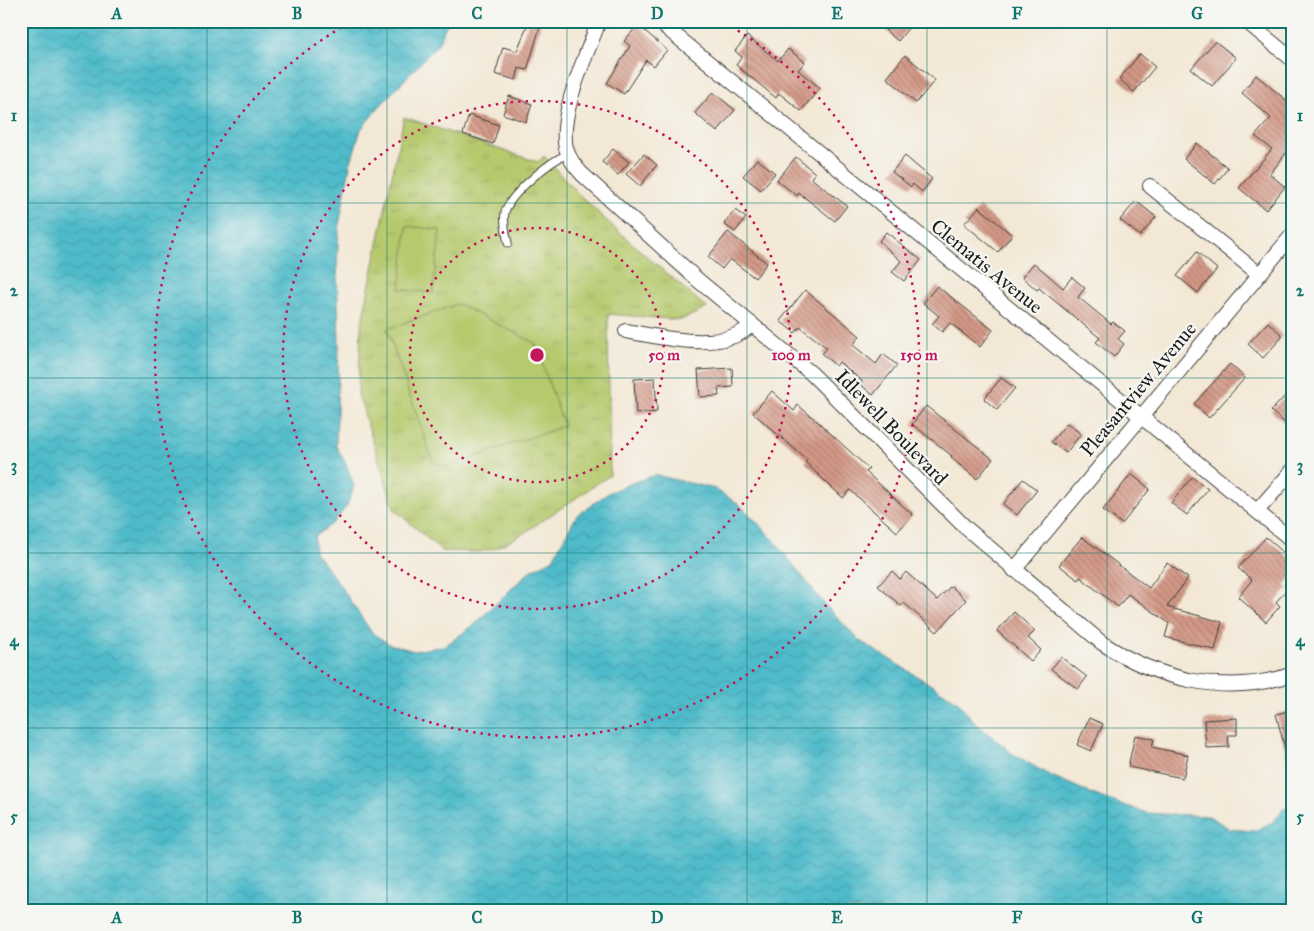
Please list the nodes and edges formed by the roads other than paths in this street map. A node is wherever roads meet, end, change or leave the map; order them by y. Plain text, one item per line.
1 (598, 21) edge
2 (658, 21) edge
3 (1246, 21) edge
4 (1293, 60) edge
5 (568, 154) junction
6 (1150, 186) dead end
7 (1293, 234) edge
8 (508, 243) dead end
9 (1260, 274) junction
10 (752, 324) junction
11 (626, 331) dead end
12 (1141, 418) junction
13 (1293, 470) edge
14 (1257, 511) junction
15 (1293, 541) edge
16 (1014, 570) junction
17 (1293, 674) edge

1 - 5 street, Idlewell Boulevard
2 - 12 street, Clematis Avenue
3 - 4 street
5 - 8 lane
5 - 10 street, Idlewell Boulevard
6 - 9 street
7 - 9 street, Pleasantview Avenue
9 - 12 street, Pleasantview Avenue
10 - 11 street
10 - 16 street, Idlewell Boulevard
12 - 14 street, Clematis Avenue
12 - 16 street, Pleasantview Avenue
13 - 14 street
14 - 15 street, Clematis Avenue
16 - 17 street, Idlewell Boulevard

